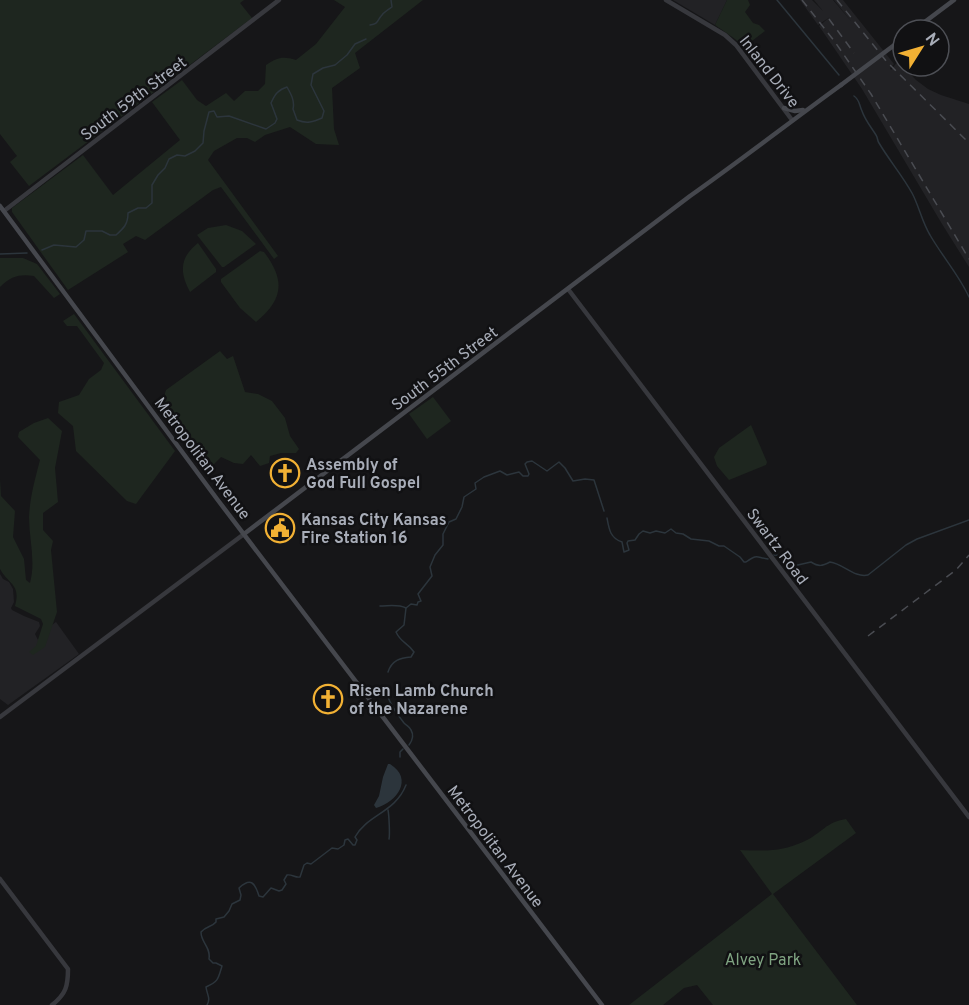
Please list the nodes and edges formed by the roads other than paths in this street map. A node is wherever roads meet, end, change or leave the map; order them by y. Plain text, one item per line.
1 (279, 0) edge
2 (666, 0) edge
3 (954, 0) edge
4 (930, 18) edge
5 (891, 47) edge
6 (784, 108) junction
7 (809, 108) junction
8 (792, 120) junction
9 (0, 206) edge
10 (2, 212) edge
11 (568, 289) junction
12 (244, 534) junction
13 (0, 717) edge
14 (969, 817) edge
15 (0, 879) edge
16 (52, 1005) edge
17 (602, 1005) edge

1 - 10 street, South 59th Street
2 - 6 street, Inland Drive
3 - 4 main road
5 - 7 main road, South 55th Street, bridge
6 - 7 main road
6 - 8 street, Inland Drive
7 - 8 main road, South 55th Street
8 - 11 main road, South 55th Street
9 - 10 main road, Metropolitan Avenue
10 - 12 main road, Metropolitan Avenue
11 - 12 main road, South 55th Street
11 - 14 street, Swartz Road
12 - 13 street, South 55th Street
12 - 17 main road, Metropolitan Avenue
15 - 16 street

